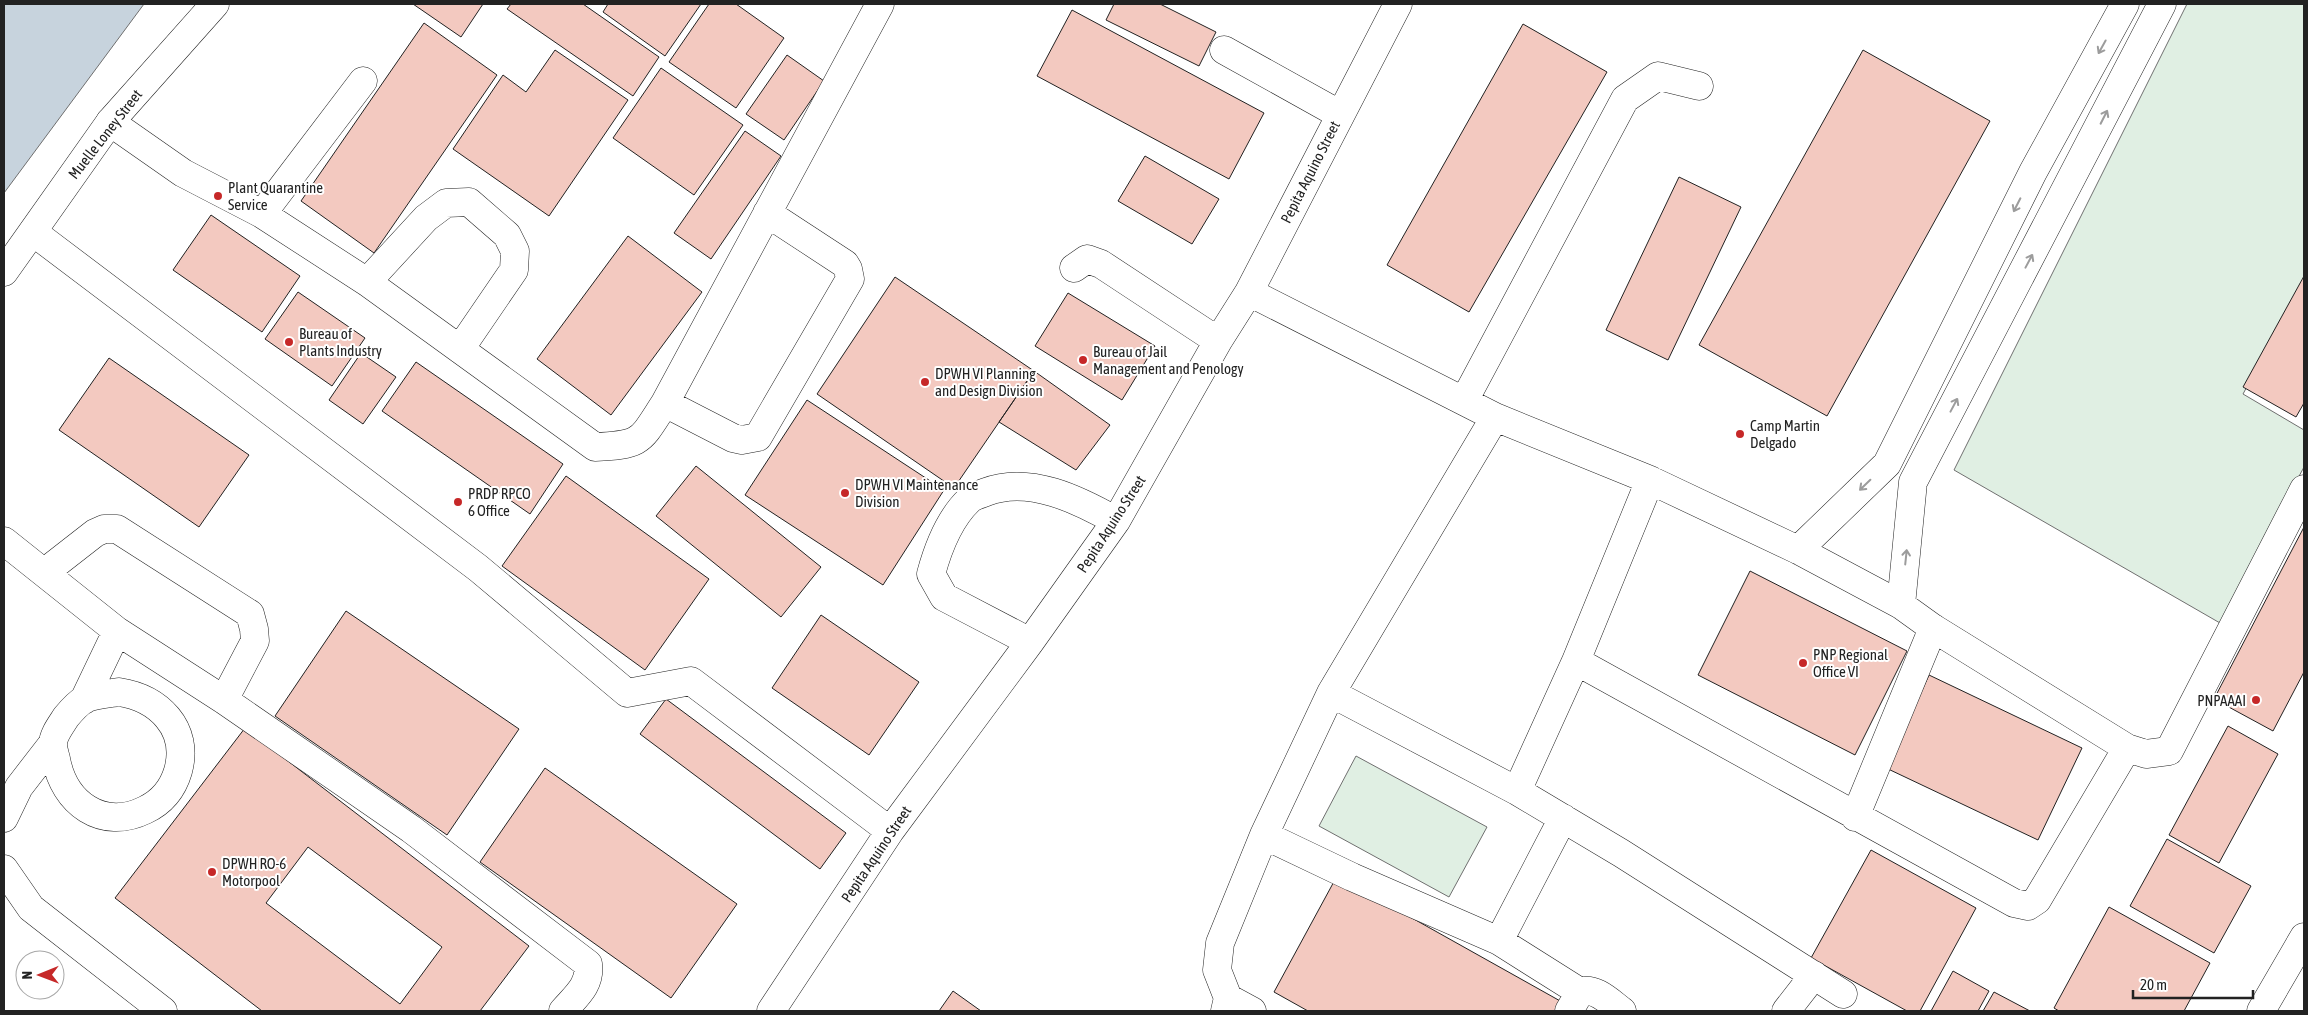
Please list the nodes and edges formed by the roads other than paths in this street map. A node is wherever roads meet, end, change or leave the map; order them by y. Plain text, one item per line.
1 (215, 4) edge
2 (880, 4) edge
3 (1398, 4) edge
4 (2125, 4) edge
5 (2162, 4) edge
6 (1224, 50) dead end
7 (363, 81) dead end
8 (1699, 86) dead end
9 (1339, 114) junction
10 (110, 122) junction
11 (2033, 172) junction
12 (2068, 188) junction
13 (767, 213) junction
14 (262, 214) junction
15 (33, 232) junction
16 (1074, 268) dead end
17 (4, 272) edge
18 (367, 282) junction
19 (1249, 292) junction
20 (1218, 340) junction
21 (460, 349) junction
22 (1464, 401) junction
23 (665, 403) junction
24 (1495, 417) junction
25 (1886, 464) junction
26 (1650, 480) junction
27 (1914, 482) junction
28 (2304, 489) edge
29 (1116, 521) junction
30 (4, 541) edge
31 (1798, 550) junction
32 (45, 572) junction
33 (1901, 605) junction
34 (1933, 628) junction
35 (118, 631) junction
36 (1030, 642) junction
37 (1576, 661) junction
38 (1331, 693) junction
39 (84, 700) junction
40 (224, 700) junction
41 (53, 744) junction
42 (2128, 748) junction
43 (1517, 791) junction
44 (1856, 816) junction
45 (4, 818) edge
46 (1563, 818) junction
47 (890, 831) junction
48 (1264, 835) junction
49 (4, 870) edge
50 (2304, 937) edge
51 (1499, 941) junction
52 (1814, 975) junction
53 (1843, 994) dead end
54 (1575, 1001) edge
55 (1226, 1005) edge
56 (163, 1011) edge
57 (563, 1011) edge
58 (771, 1011) edge
59 (1252, 1011) edge
60 (1622, 1011) edge
61 (1786, 1011) edge
62 (2261, 1011) edge

1 - 10 street, Muelle Loney Street
2 - 13 street
3 - 9 street, Pepita Aquino Street
4 -> 11 street
12 -> 5 street
6 - 9 street
7 - 14 street
8 - 22 street
9 - 19 street, Pepita Aquino Street
10 - 14 street
10 - 15 street, Muelle Loney Street
11 - 12 street
11 -> 25 street
27 -> 12 street
13 - 23 street
13 - 23 street
14 - 18 street
15 - 17 street, Muelle Loney Street
15 - 47 street
16 - 20 street
18 - 21 street
18 - 21 street
19 - 20 street, Pepita Aquino Street
19 - 22 street
20 - 29 street, Pepita Aquino Street
21 - 23 street
22 - 24 street
24 - 26 street
24 - 38 street
25 - 27 street
25 -> 31 street
26 - 31 street
26 - 37 street
33 -> 27 street
28 - 42 street
29 - 36 street, Pepita Aquino Street
29 - 36 street
30 - 32 street
31 - 33 street
32 - 35 street
32 - 40 street
33 - 34 street
34 - 42 street
34 - 44 street
35 - 39 street
35 - 40 street
36 - 47 street, Pepita Aquino Street
37 - 43 street
37 - 44 street
38 - 43 street
38 - 48 street
39 - 41 street
39 - 41 street
40 - 57 street
41 - 45 street
42 - 44 street
43 - 46 street
46 - 51 street
46 - 52 street
47 - 58 street, Pepita Aquino Street
48 - 51 street
48 - 55 street
49 - 56 street
50 - 62 street
51 - 54 street
52 - 53 street
52 - 61 street
54 - 60 street
55 - 59 street

